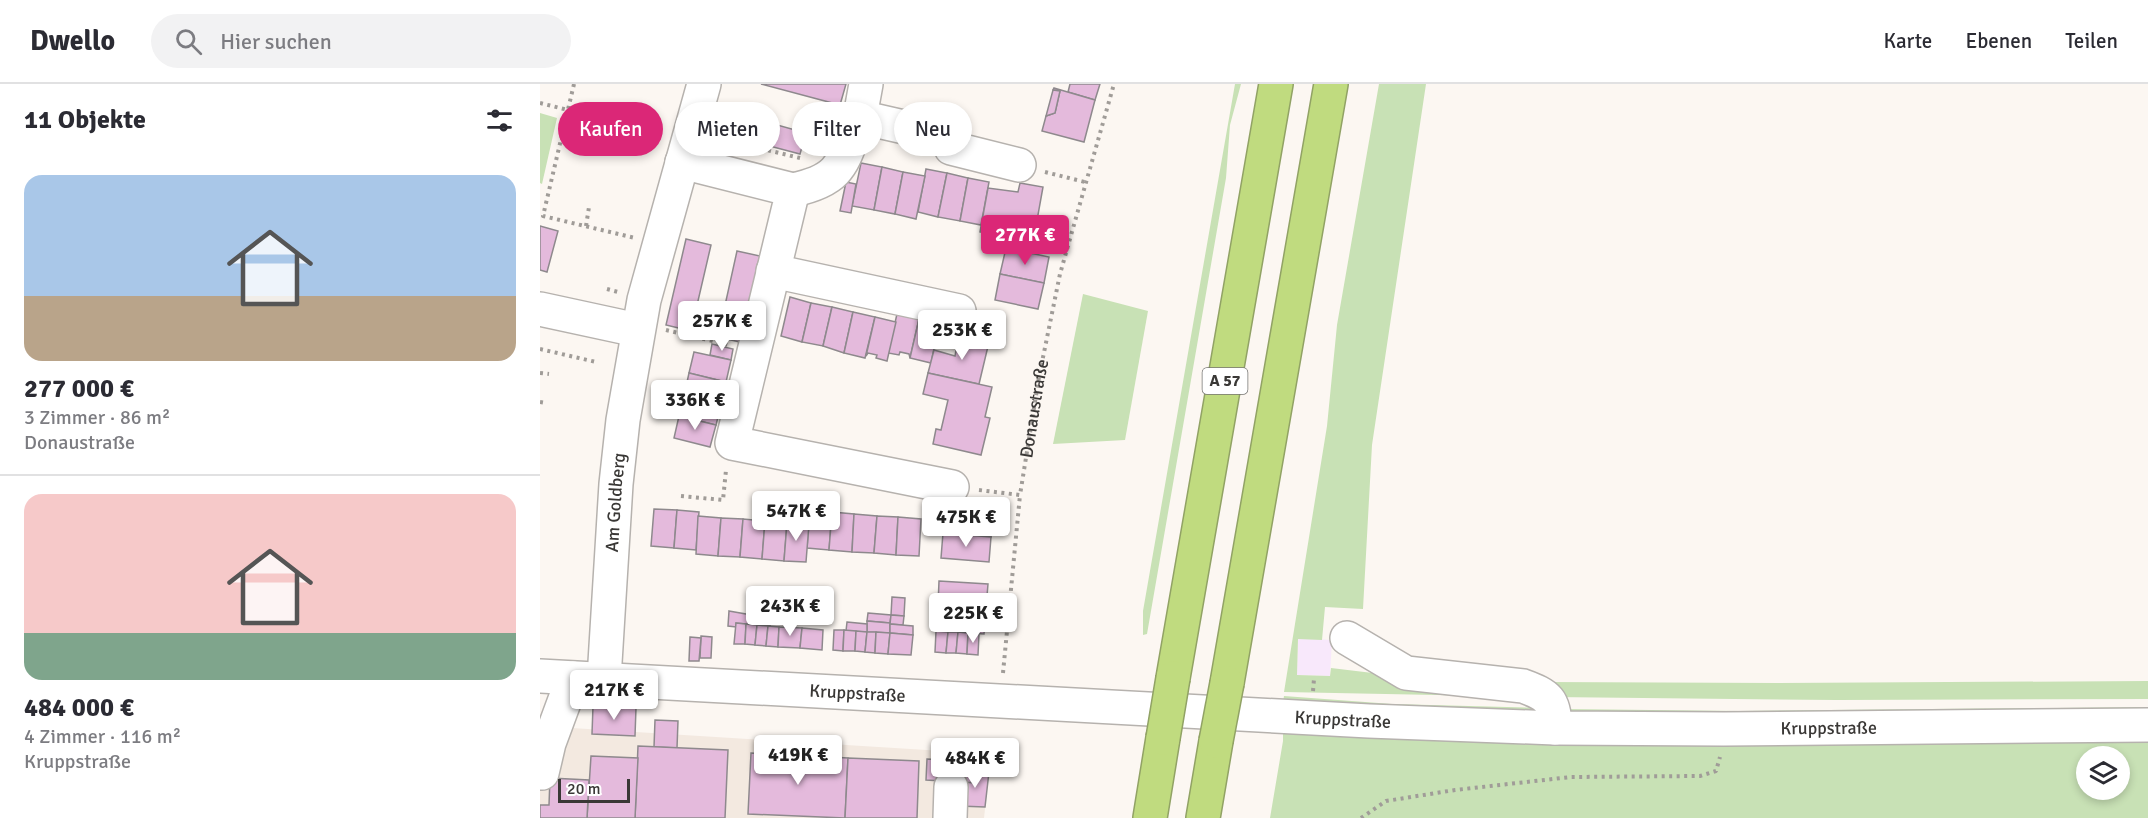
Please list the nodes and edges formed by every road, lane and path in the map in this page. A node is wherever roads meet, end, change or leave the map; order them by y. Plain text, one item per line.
1 (574, 84) edge
2 (704, 84) edge
3 (866, 84) edge
4 (1114, 84) edge
5 (1276, 84) edge
6 (1330, 84) edge
7 (570, 102) edge
8 (699, 102) edge
9 (863, 102) edge
10 (540, 103) edge
11 (558, 108) edge
12 (882, 122) edge
13 (558, 152) edge
14 (780, 153) edge
15 (684, 156) edge
16 (846, 156) edge
17 (682, 162) junction
18 (1019, 165) joint
19 (839, 168) junction
20 (1086, 182) junction
21 (793, 190) junction
22 (540, 197) edge
23 (547, 199) junction
24 (589, 207) dead end
25 (586, 226) junction
26 (659, 243) junction
27 (773, 271) junction
28 (607, 289) dead end
29 (540, 309) edge
30 (959, 311) dead end
31 (646, 319) junction
32 (540, 349) edge
33 (753, 351) junction
34 (596, 362) dead end
35 (540, 373) edge
36 (549, 374) dead end
37 (540, 402) edge
38 (546, 403) dead end
39 (732, 443) junction
40 (951, 487) joint
41 (1020, 495) junction
42 (681, 496) dead end
43 (1347, 638) dead end
44 (540, 676) edge
45 (588, 679) junction
46 (1314, 679) dead end
47 (1312, 695) dead end
48 (1002, 701) junction
49 (2148, 725) edge
50 (1555, 728) junction
51 (1724, 729) junction
52 (540, 772) edge
53 (1150, 818) edge
54 (1203, 818) edge
55 (1361, 818) edge

1 - 7 path
2 - 8 street, Am Goldberg
3 - 9 street
4 - 20 path, Donaustraße
5 - 53 highway, A 57, bridge
6 - 54 highway, bridge
10 - 11 path
12 - 18 street
13 - 23 path
14 - 19 path
15 - 17 street, Am Goldberg
16 - 19 street
17 - 21 street
17 - 26 street, Am Goldberg
18 - 20 path
19 - 21 street
20 - 41 path, Donaustraße
21 - 27 street
22 - 23 path
23 - 25 path
24 - 25 path
25 - 26 path
26 - 31 street, Am Goldberg
27 - 30 street
27 - 33 street
28 - 31 path
29 - 31 street
31 - 33 path
31 - 45 street, Am Goldberg
32 - 34 path
33 - 39 street
35 - 36 path
37 - 38 path
39 - 40 street
39 - 42 path
40 - 41 path
41 - 48 path, Donaustraße
43 - 50 street
44 - 45 street, Kruppstraße
45 - 48 street, Kruppstraße
45 - 52 street, Am Goldberg
46 - 47 path
48 - 50 street, Kruppstraße
49 - 51 street, Kruppstraße
50 - 51 street, Kruppstraße
51 - 55 path

